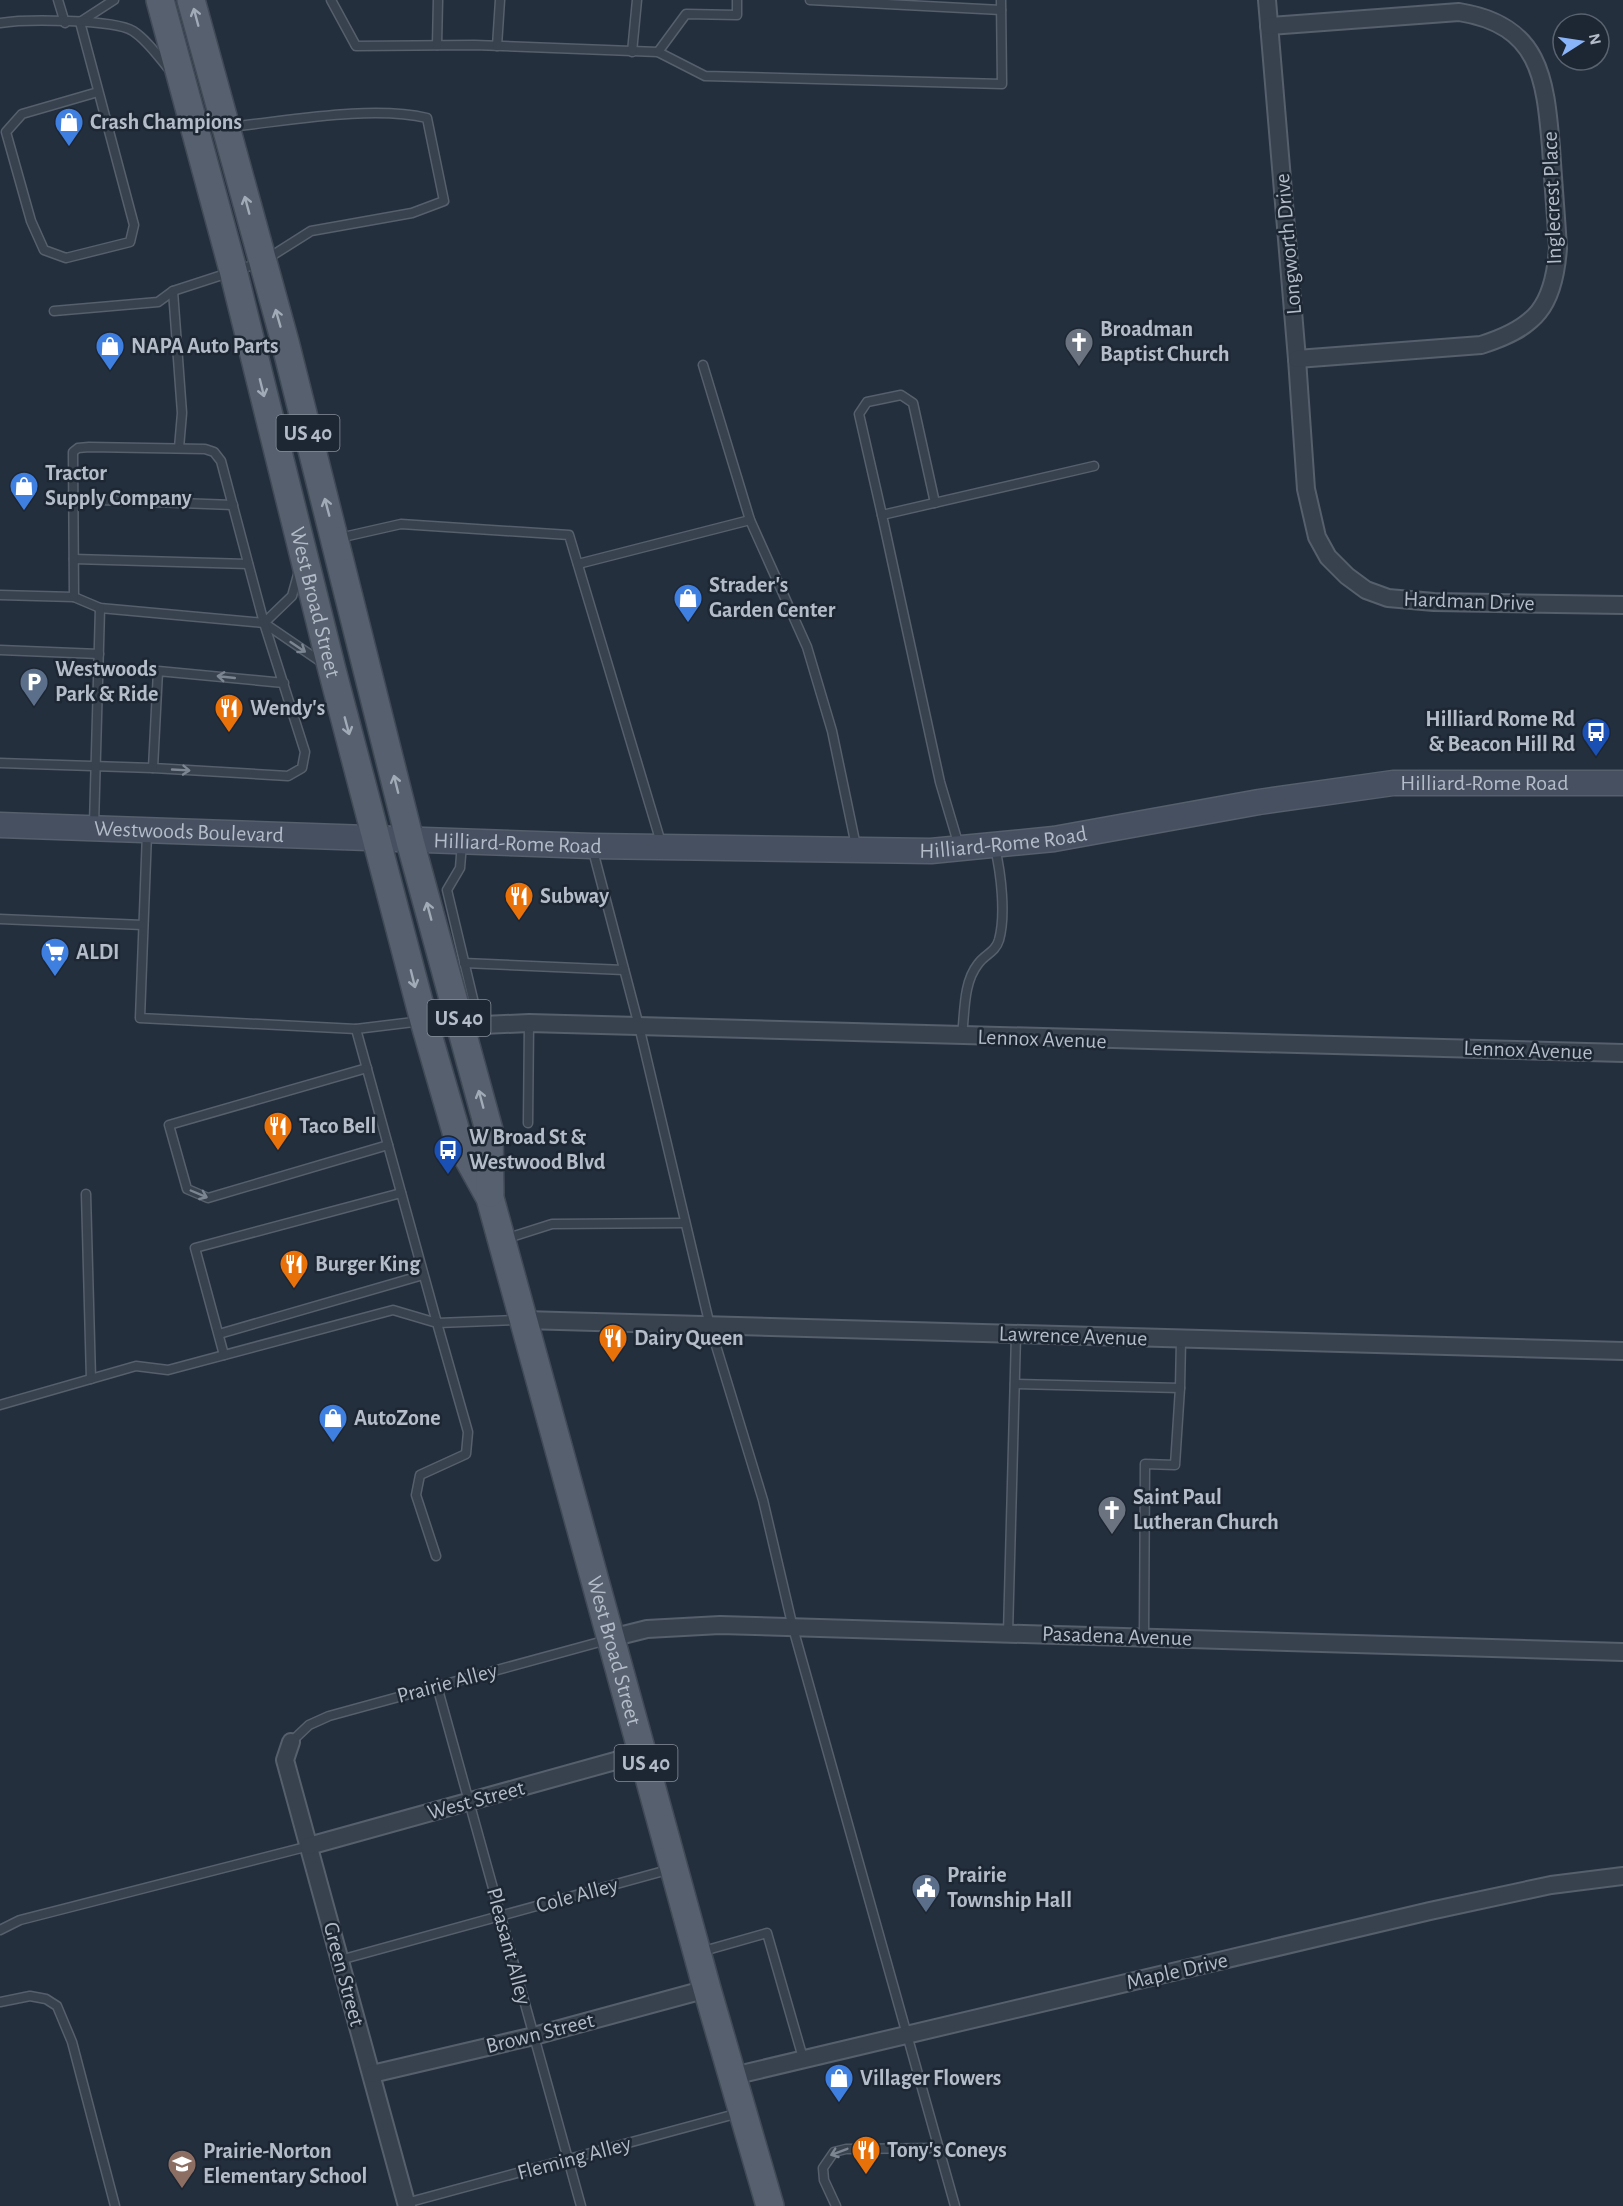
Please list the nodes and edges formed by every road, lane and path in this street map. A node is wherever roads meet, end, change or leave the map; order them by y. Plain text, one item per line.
1 (58, 0) edge
2 (114, 0) edge
3 (161, 0) edge
4 (191, 0) edge
5 (331, 0) edge
6 (438, 0) edge
7 (500, 0) edge
8 (637, 0) edge
9 (737, 0) edge
10 (810, 0) edge
11 (1267, 0) edge
12 (1001, 5) edge
13 (80, 22) junction
14 (0, 23) edge
15 (65, 23) junction
16 (1269, 26) junction
17 (437, 45) junction
18 (497, 46) junction
19 (632, 51) junction
20 (658, 52) junction
21 (185, 90) junction
22 (98, 92) junction
23 (226, 128) junction
24 (262, 262) junction
25 (233, 270) junction
26 (173, 291) junction
27 (54, 311) dead end
28 (1298, 359) junction
29 (702, 365) dead end
30 (179, 448) junction
31 (1094, 465) dead end
32 (1306, 489) joint
33 (73, 499) junction
34 (935, 503) junction
35 (233, 505) junction
36 (882, 516) junction
37 (750, 520) junction
38 (336, 539) junction
39 (304, 555) junction
40 (74, 559) junction
41 (248, 564) junction
42 (578, 564) junction
43 (0, 594) edge
44 (74, 597) junction
45 (1623, 605) edge
46 (100, 608) junction
47 (264, 623) junction
48 (0, 650) edge
49 (99, 654) junction
50 (332, 670) junction
51 (284, 683) junction
52 (0, 763) edge
53 (95, 766) junction
54 (153, 768) junction
55 (1623, 783) edge
56 (0, 825) edge
57 (94, 828) junction
58 (147, 830) junction
59 (378, 841) junction
60 (410, 841) junction
61 (462, 843) junction
62 (995, 844) junction
63 (592, 846) junction
64 (662, 847) junction
65 (959, 848) junction
66 (857, 850) junction
67 (0, 920) edge
68 (143, 925) junction
69 (464, 963) junction
70 (624, 970) junction
71 (424, 1021) junction
72 (529, 1023) junction
73 (470, 1025) junction
74 (639, 1026) junction
75 (356, 1029) junction
76 (962, 1036) junction
77 (1623, 1053) edge
78 (367, 1068) junction
79 (528, 1124) dead end
80 (388, 1145) junction
81 (401, 1193) junction
82 (86, 1194) dead end
83 (490, 1198) junction
84 (685, 1223) junction
85 (502, 1240) junction
86 (423, 1275) junction
87 (524, 1320) junction
88 (437, 1323) junction
89 (710, 1326) junction
90 (219, 1334) junction
91 (1016, 1335) junction
92 (1181, 1340) junction
93 (1623, 1351) edge
94 (224, 1355) junction
95 (91, 1379) junction
96 (1015, 1384) junction
97 (1180, 1388) junction
98 (0, 1405) edge
99 (436, 1556) dead end
100 (793, 1628) junction
101 (1008, 1633) junction
102 (1144, 1637) junction
103 (611, 1638) junction
104 (1623, 1652) edge
105 (437, 1686) junction
106 (291, 1742) joint
107 (644, 1753) junction
108 (471, 1802) junction
109 (309, 1846) junction
110 (675, 1868) junction
111 (1623, 1876) edge
112 (500, 1917) junction
113 (0, 1930) edge
114 (697, 1952) junction
115 (340, 1960) junction
116 (707, 1989) junction
117 (0, 2002) edge
118 (907, 2033) junction
119 (534, 2036) junction
120 (803, 2058) junction
121 (372, 2074) junction
122 (733, 2076) junction
123 (742, 2112) junction
124 (938, 2148) junction
125 (568, 2161) junction
126 (407, 2204) edge
127 (115, 2206) edge
128 (581, 2206) edge
129 (770, 2206) edge
130 (836, 2206) edge
131 (955, 2206) edge

1 - 15 lane
2 - 13 lane
3 - 21 main road, West Broad Street / US 40
23 -> 4 main road, West Broad Street / US 40
5 - 17 lane
6 - 17 lane
7 - 18 lane
8 - 19 lane
9 - 20 lane
10 - 12 lane
11 - 16 street, Longworth Drive
12 - 20 lane
13 - 15 lane
13 - 21 lane
13 - 22 lane
14 - 15 lane
16 - 28 street, Longworth Drive
16 - 28 street, Inglecrest Place
17 - 18 lane
18 - 19 lane
19 - 20 lane
21 - 25 main road, West Broad Street / US 40
22 - 22 lane
24 -> 23 main road, West Broad Street / US 40
23 - 24 lane
24 - 25 lane
38 -> 24 main road, West Broad Street / US 40
25 - 26 lane
25 -> 39 main road, West Broad Street / US 40
26 - 27 lane
26 - 30 lane
28 - 32 street, Longworth Drive
29 - 37 lane
30 - 33 lane
30 - 35 lane
31 - 34 lane
32 - 45 street, Hardman Drive
33 - 35 lane
33 - 40 lane
34 - 36 lane
34 - 36 lane
35 - 41 lane
36 - 65 lane
37 - 42 lane
37 - 66 lane
38 - 42 lane
60 -> 38 main road, West Broad Street / US 40
39 - 47 lane
39 - 50 main road, West Broad Street / US 40
40 - 41 lane
40 - 44 lane
41 - 47 lane
42 - 64 lane
43 - 44 lane
44 - 46 lane
46 - 47 lane
46 - 49 lane
47 -> 50 lane
47 - 51 lane
48 - 49 lane
49 - 53 lane
50 -> 59 main road, West Broad Street / US 40
51 -> 54 lane
54 -> 51 lane
52 - 53 lane
53 - 54 lane
53 - 57 lane
55 - 62 main road, Hilliard-Rome Road
56 - 57 main road, Westwoods Boulevard
57 - 58 main road, Westwoods Boulevard
58 - 59 main road, Westwoods Boulevard
58 - 68 lane
59 - 60 main road, Hilliard-Rome Road
59 -> 71 main road, West Broad Street / US 40
60 - 61 main road, Hilliard-Rome Road
73 -> 60 main road, West Broad Street / US 40
61 - 63 main road, Hilliard-Rome Road
61 - 69 lane
62 - 65 main road, Hilliard-Rome Road
62 - 76 lane
63 - 64 main road, Hilliard-Rome Road
63 - 70 lane
64 - 66 main road, Hilliard-Rome Road
65 - 66 main road, Hilliard-Rome Road
67 - 68 lane
68 - 75 lane
69 - 70 lane
69 - 73 lane
70 - 74 lane
71 - 75 lane
71 - 83 main road, West Broad Street / US 40
72 - 73 street, Lennox Avenue
72 - 74 street, Lennox Avenue
72 - 79 lane
83 -> 73 main road, West Broad Street / US 40
74 - 76 street, Lennox Avenue
74 - 84 lane
75 - 78 lane
76 - 77 street, Lennox Avenue
78 - 80 lane
78 -> 80 lane
80 - 81 lane
81 - 86 lane
81 - 90 lane
82 - 95 lane
83 - 85 main road, West Broad Street / US 40
84 - 85 lane
84 - 89 lane
85 - 87 main road, West Broad Street / US 40
86 - 88 lane
86 - 90 lane
87 - 88 lane
87 - 89 street, Lawrence Avenue
87 - 103 main road, West Broad Street / US 40
88 - 94 lane
88 - 99 lane
89 - 91 street, Lawrence Avenue
89 - 100 lane
90 - 94 lane
91 - 92 street, Lawrence Avenue
91 - 96 lane
92 - 93 street, Lawrence Avenue
92 - 97 lane
94 - 95 lane
95 - 98 lane
96 - 97 lane
96 - 101 lane
97 - 102 lane
100 - 101 street, Pasadena Avenue
100 - 103 street, Pasadena Avenue
100 - 118 lane
101 - 102 street, Pasadena Avenue
102 - 104 street, Pasadena Avenue
103 - 105 lane, Prairie Alley
103 - 107 main road, West Broad Street / US 40
105 - 106 lane, Prairie Alley
105 - 108 lane, Pleasant Alley
106 - 109 street, Green Street
107 - 108 street, West Street
107 - 110 main road, West Broad Street / US 40
108 - 109 street, West Street
108 - 112 lane, Pleasant Alley
109 - 113 lane
109 - 115 street, Green Street
110 - 112 lane, Cole Alley
110 - 114 main road, West Broad Street / US 40
111 - 118 street, Maple Drive
112 - 115 lane, Cole Alley
112 - 119 lane, Pleasant Alley
114 - 116 main road, West Broad Street / US 40
114 - 120 lane
115 - 121 street, Green Street
116 - 119 street, Brown Street
116 - 122 main road, West Broad Street / US 40
117 - 127 lane
118 - 120 street, Maple Drive
118 - 124 lane
119 - 121 street, Brown Street
119 - 125 lane, Pleasant Alley
120 - 122 street, Maple Drive
121 - 126 street, Green Street
122 - 123 main road, West Broad Street / US 40
123 - 125 lane, Fleming Alley
123 - 129 main road, West Broad Street / US 40
124 -> 130 lane
124 - 131 lane
125 - 126 lane, Fleming Alley
125 - 128 lane, Pleasant Alley

